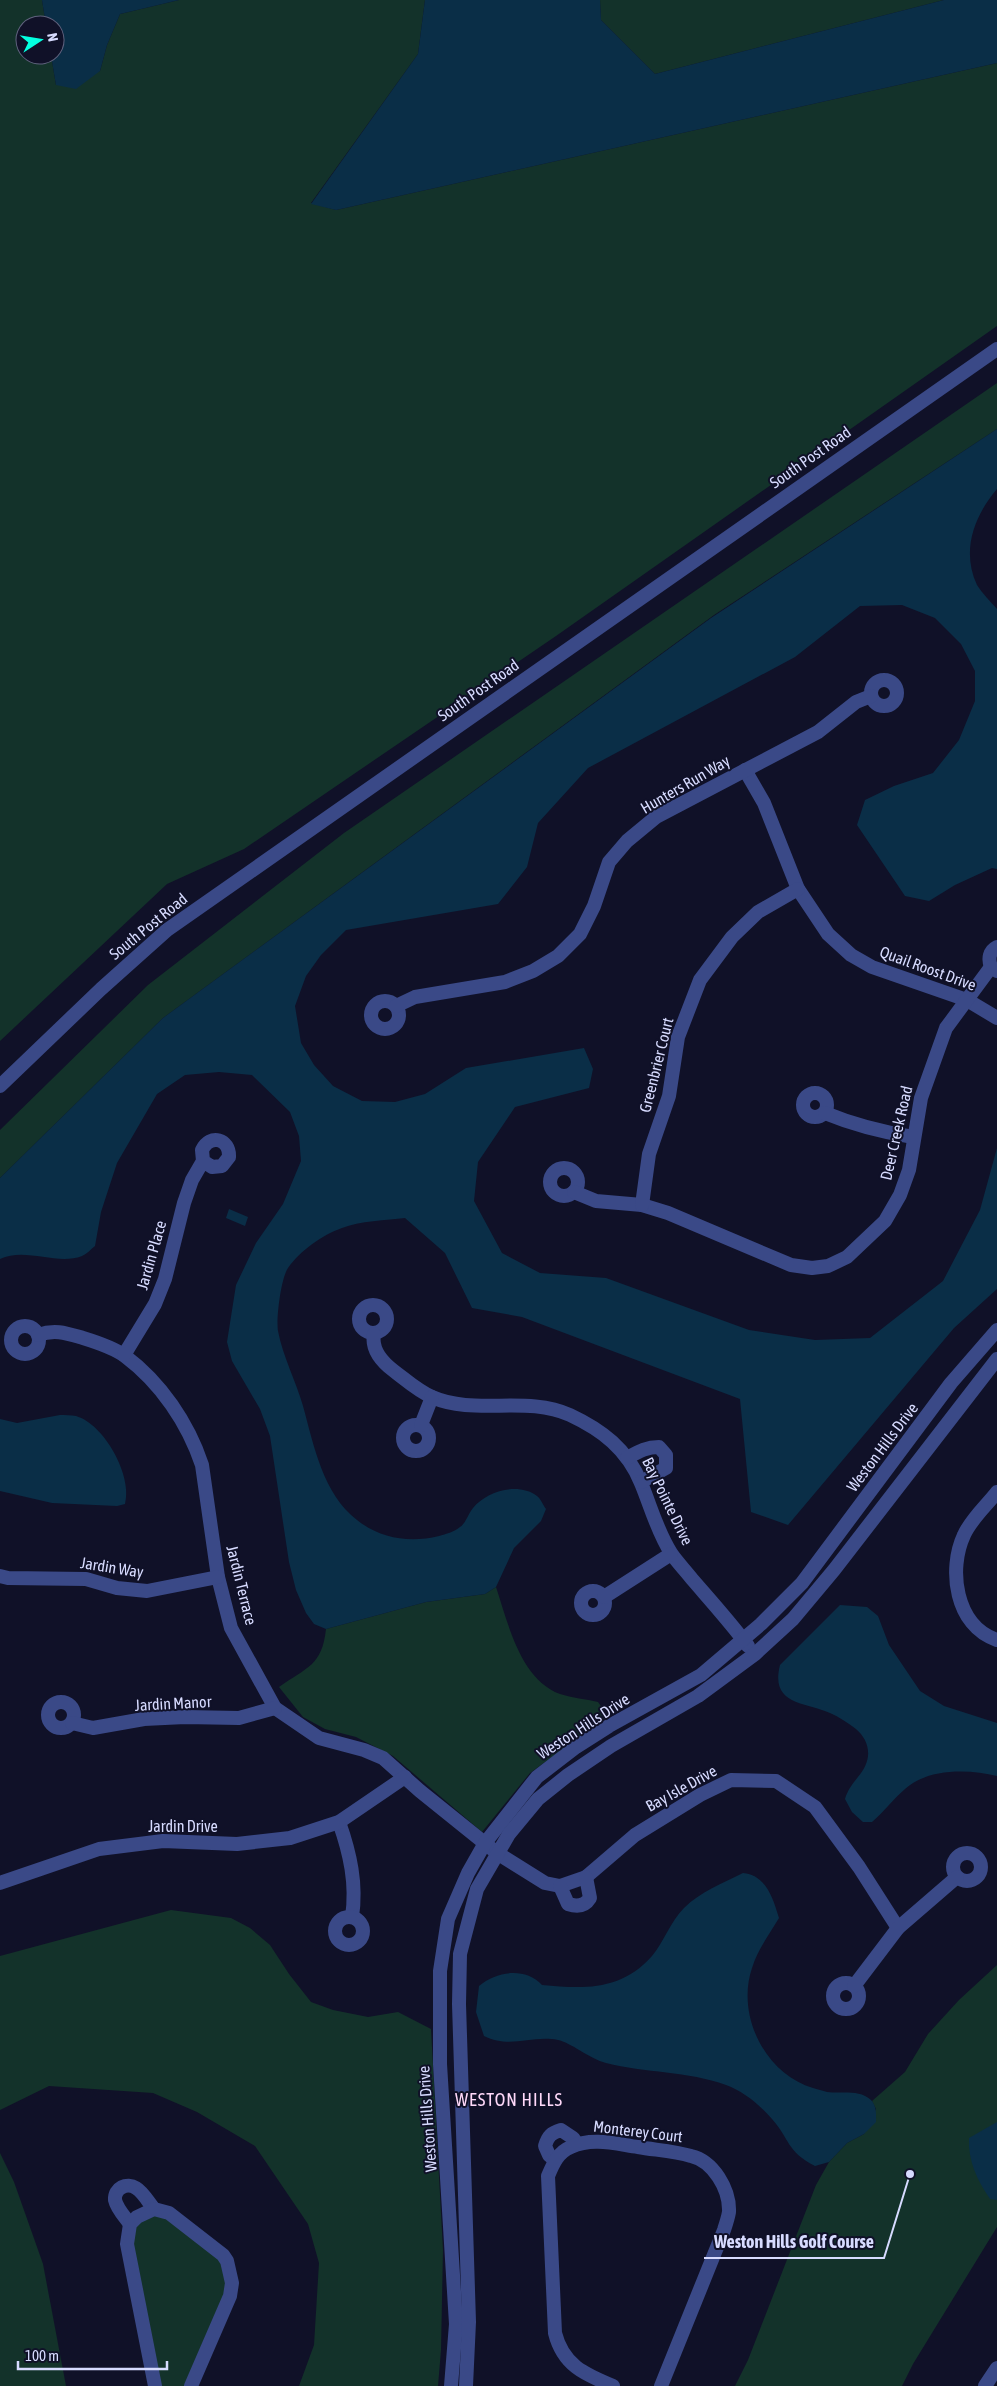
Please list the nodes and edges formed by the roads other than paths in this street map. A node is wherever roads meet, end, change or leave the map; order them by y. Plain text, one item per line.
1 (997, 349) edge
2 (871, 696) dead end
3 (745, 770) junction
4 (798, 889) junction
5 (997, 947) edge
6 (994, 969) edge
7 (967, 1000) junction
8 (396, 1006) dead end
9 (997, 1018) edge
10 (0, 1086) edge
11 (825, 1113) dead end
12 (913, 1137) junction
13 (203, 1160) dead end
14 (574, 1192) dead end
15 (642, 1205) junction
16 (997, 1330) edge
17 (374, 1334) dead end
18 (38, 1335) dead end
19 (124, 1355) junction
20 (997, 1358) edge
21 (432, 1397) junction
22 (421, 1425) dead end
23 (627, 1458) junction
24 (641, 1482) junction
25 (997, 1492) edge
26 (671, 1554) junction
27 (0, 1576) edge
28 (218, 1577) junction
29 (604, 1597) dead end
30 (744, 1639) junction
31 (997, 1640) edge
32 (755, 1654) junction
33 (275, 1708) junction
34 (72, 1723) dead end
35 (405, 1777) junction
36 (339, 1822) junction
37 (485, 1843) junction
38 (497, 1853) junction
39 (586, 1877) junction
40 (957, 1877) dead end
41 (0, 1883) edge
42 (560, 1886) junction
43 (352, 1917) dead end
44 (898, 1928) junction
45 (854, 1986) dead end
46 (578, 2144) junction
47 (554, 2160) junction
48 (154, 2209) junction
49 (130, 2224) junction
50 (997, 2368) edge
51 (155, 2386) edge
52 (191, 2386) edge
53 (451, 2386) edge
54 (466, 2386) edge
55 (613, 2386) edge
56 (661, 2386) edge
57 (985, 2386) edge

1 - 10 street, South Post Road
2 - 3 street, Hunters Run Way
3 - 4 street, Quail Roost Drive
3 - 8 street, Hunters Run Way
4 - 7 street, Quail Roost Drive
4 - 15 street, Greenbrier Court
5 - 6 street, Deer Creek Road
6 - 7 street, Deer Creek Road
7 - 9 street, Quail Roost Drive
7 - 12 street, Deer Creek Road
11 - 12 street
12 - 15 street, Deer Creek Road
13 - 19 street, Jardin Place
14 - 15 street, Deer Creek Road
16 - 30 street, Weston Hills Drive
17 - 21 street, Bay Pointe Drive
18 - 19 street, Jardin Terrace
19 - 28 street, Jardin Terrace
20 - 32 street, Weston Hills Drive
21 - 22 street
21 - 23 street, Bay Pointe Drive
23 - 24 street, Bay Pointe Drive
23 - 24 street
24 - 26 street, Bay Pointe Drive
25 - 31 street
26 - 29 street
26 - 30 street, Bay Pointe Drive
27 - 28 street, Jardin Way
28 - 33 street, Jardin Terrace
30 - 32 street, Bay Pointe Drive
30 - 37 street, Weston Hills Drive
32 - 38 street, Weston Hills Drive
33 - 34 street, Jardin Manor
33 - 35 street, Jardin Terrace
35 - 36 street, Jardin Drive
35 - 37 street, Jardin Terrace
36 - 41 street, Jardin Drive
36 - 43 street
37 - 38 street, Jardin Terrace
37 - 53 street, Weston Hills Drive
38 - 42 street
38 - 54 street, Weston Hills Drive
39 - 42 street, Bay Isle Drive
39 - 42 street
39 - 44 street, Bay Isle Drive
40 - 44 street
44 - 45 street
46 - 47 street, Monterey Court
46 - 47 street
46 - 56 street, Monterey Court
47 - 55 street
48 - 49 street
48 - 49 street
48 - 52 street
49 - 51 street
50 - 57 street

